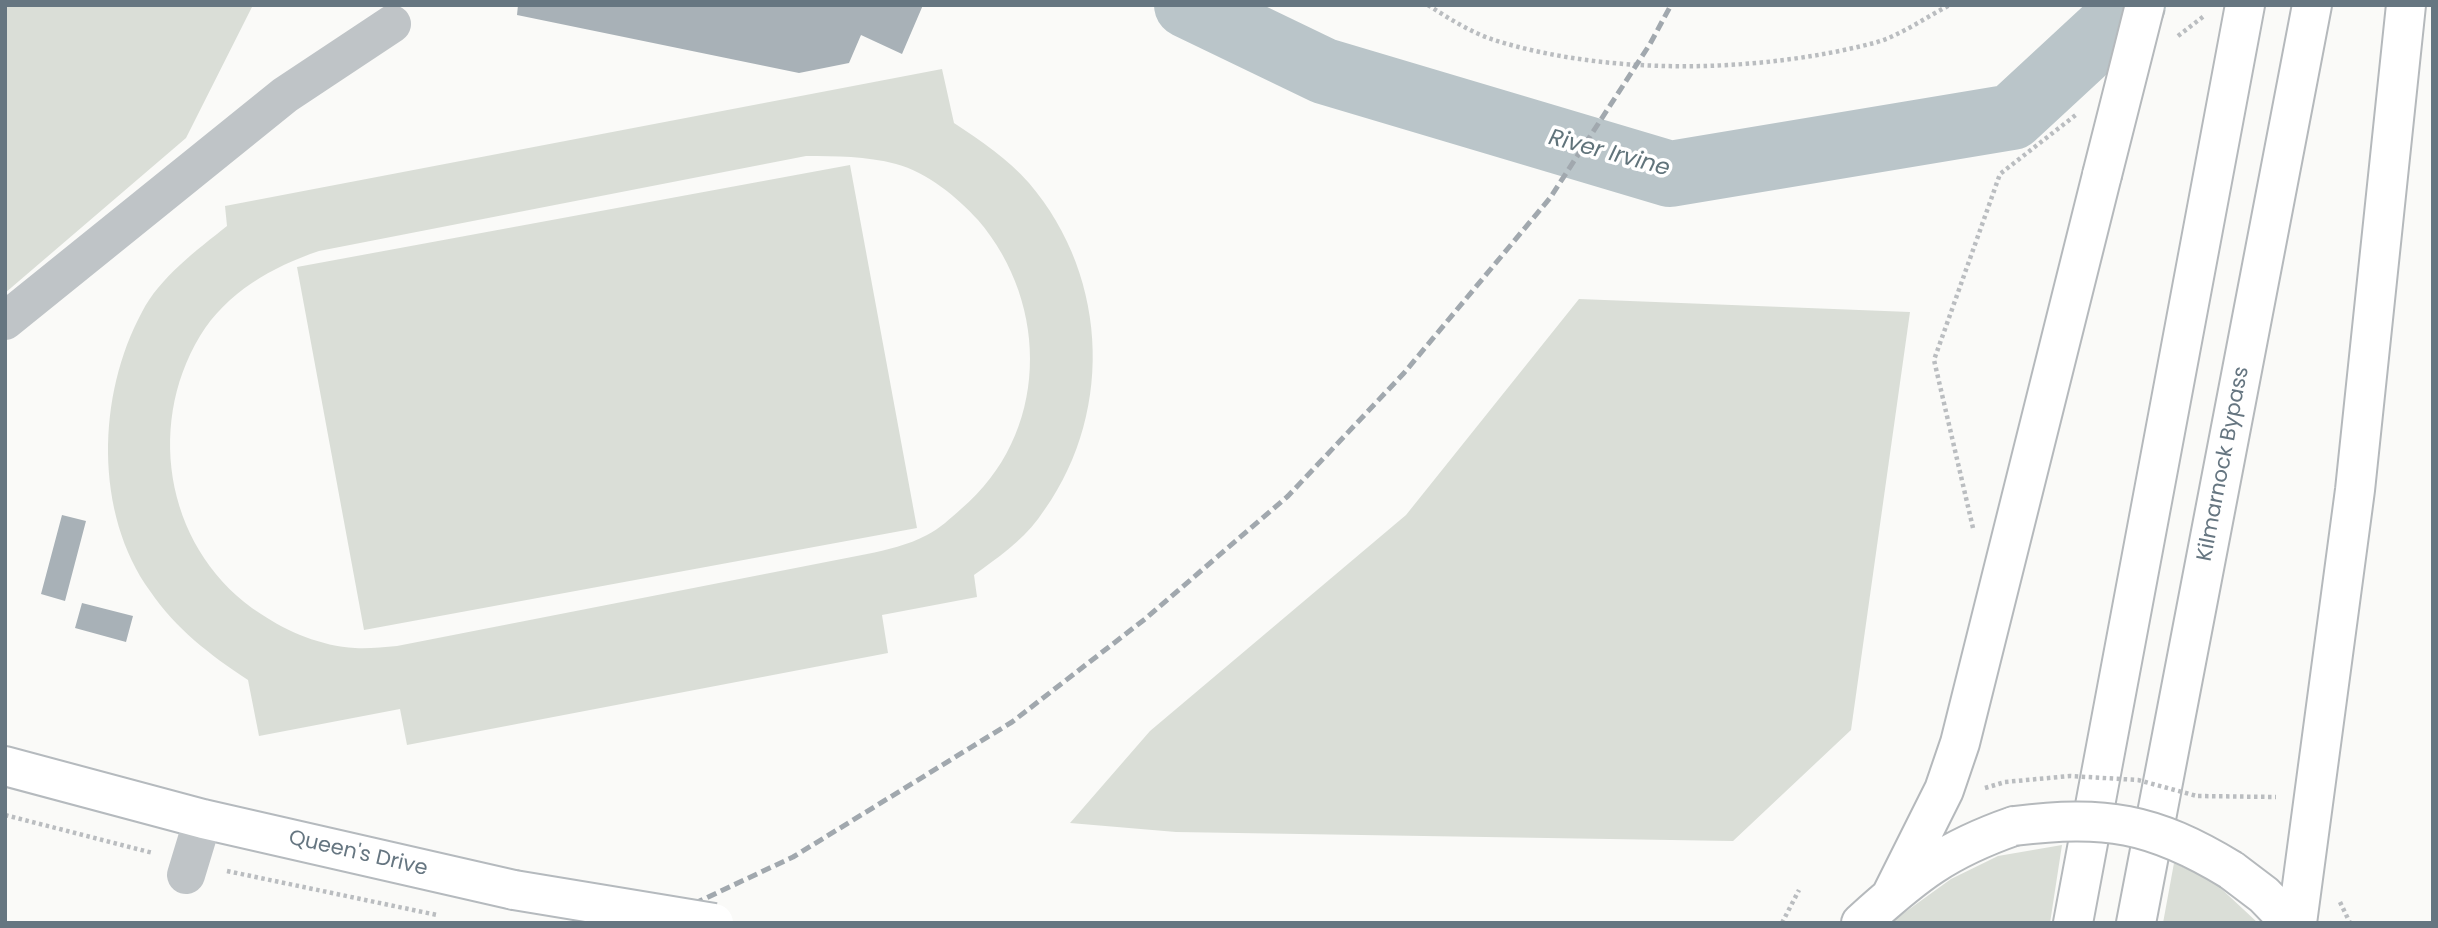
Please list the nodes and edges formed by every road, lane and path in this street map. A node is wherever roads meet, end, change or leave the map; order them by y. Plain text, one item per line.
1 (1428, 5) edge
2 (1950, 5) edge
3 (2145, 5) edge
4 (2245, 5) edge
5 (2406, 5) edge
6 (2207, 14) dead end
7 (2309, 18) edge
8 (392, 24) dead end
9 (2174, 39) dead end
10 (2087, 107) dead end
11 (5, 321) edge
12 (1976, 542) dead end
13 (5, 766) edge
14 (5, 815) edge
15 (203, 819) junction
16 (188, 869) junction
17 (1799, 890) dead end
18 (1891, 895) junction
19 (439, 915) dead end
20 (714, 923) edge
21 (1782, 923) edge
22 (1861, 923) edge
23 (2073, 923) edge
24 (2136, 923) edge
25 (2291, 923) edge
26 (2297, 923) edge

1 - 2 path
3 - 18 main road, bridge
4 - 23 main road
5 - 26 main road
6 - 9 path
7 - 24 main road, Kilmarnock Bypass
8 - 11 lane
10 - 12 path
13 - 15 main road, Queen's Drive
14 - 16 path
15 - 16 lane
15 - 20 main road, Queen's Drive, bridge
16 - 19 path
17 - 21 path
18 - 22 main road
18 - 25 main road, bridge

